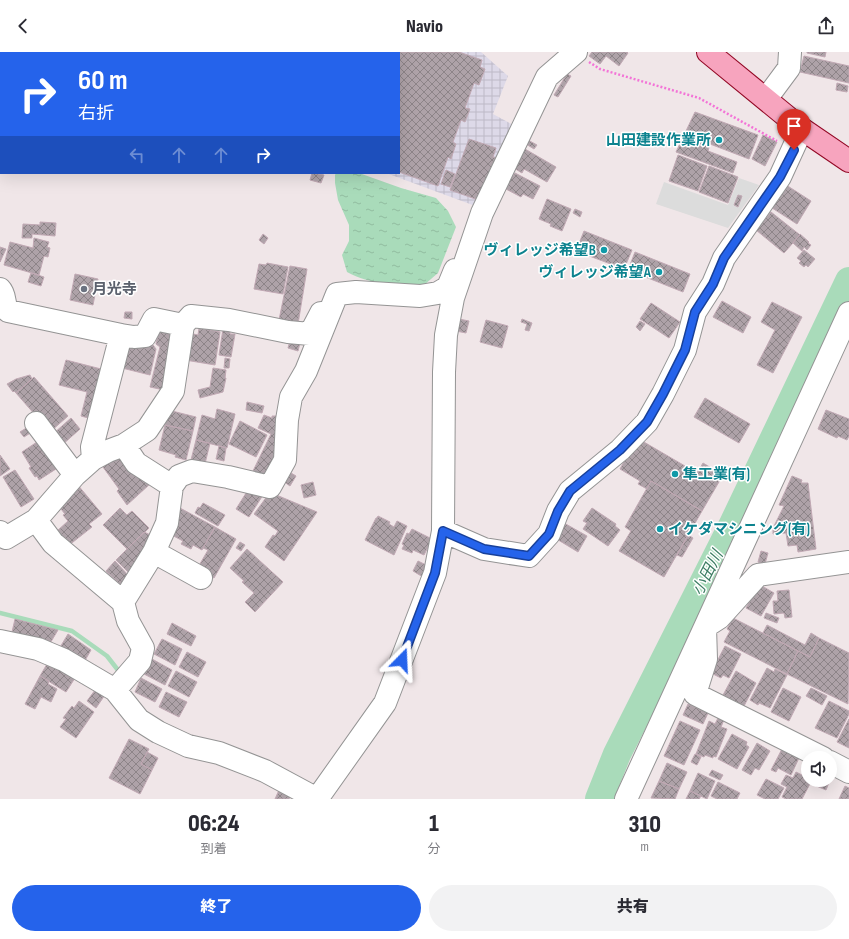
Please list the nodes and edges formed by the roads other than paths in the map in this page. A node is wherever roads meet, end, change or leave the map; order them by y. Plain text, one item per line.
1 (708, 52) edge
2 (790, 52) edge
3 (576, 53) edge
4 (766, 99) junction
5 (802, 129) junction
6 (849, 161) edge
7 (482, 213) junction
8 (0, 289) edge
9 (337, 294) junction
10 (849, 313) edge
11 (183, 325) junction
12 (121, 335) junction
13 (36, 422) dead end
14 (124, 445) junction
15 (93, 458) junction
16 (75, 475) junction
17 (172, 486) junction
18 (36, 520) junction
19 (443, 531) junction
20 (0, 532) edge
21 (154, 552) junction
22 (849, 562) edge
23 (202, 578) dead end
24 (123, 602) junction
25 (705, 627) junction
26 (0, 641) edge
27 (116, 690) junction
28 (809, 751) edge
29 (837, 766) edge
30 (849, 772) edge
31 (317, 799) edge
32 (626, 799) edge

1 - 4 main road
2 - 4 street
3 - 7 street
4 - 5 main road
5 - 6 main road
5 - 19 street
7 - 9 street
7 - 19 street
8 - 12 street
9 - 11 street
9 - 17 street
10 - 25 street
11 - 12 street
11 - 14 street
12 - 15 street
13 - 16 street
14 - 15 street
14 - 17 street
15 - 16 street
16 - 18 street
17 - 21 street
18 - 20 street
18 - 24 street
19 - 31 street
21 - 23 street
21 - 24 street
22 - 25 street
24 - 27 street
25 - 28 street
25 - 32 street
26 - 27 street
27 - 31 street
29 - 30 street

